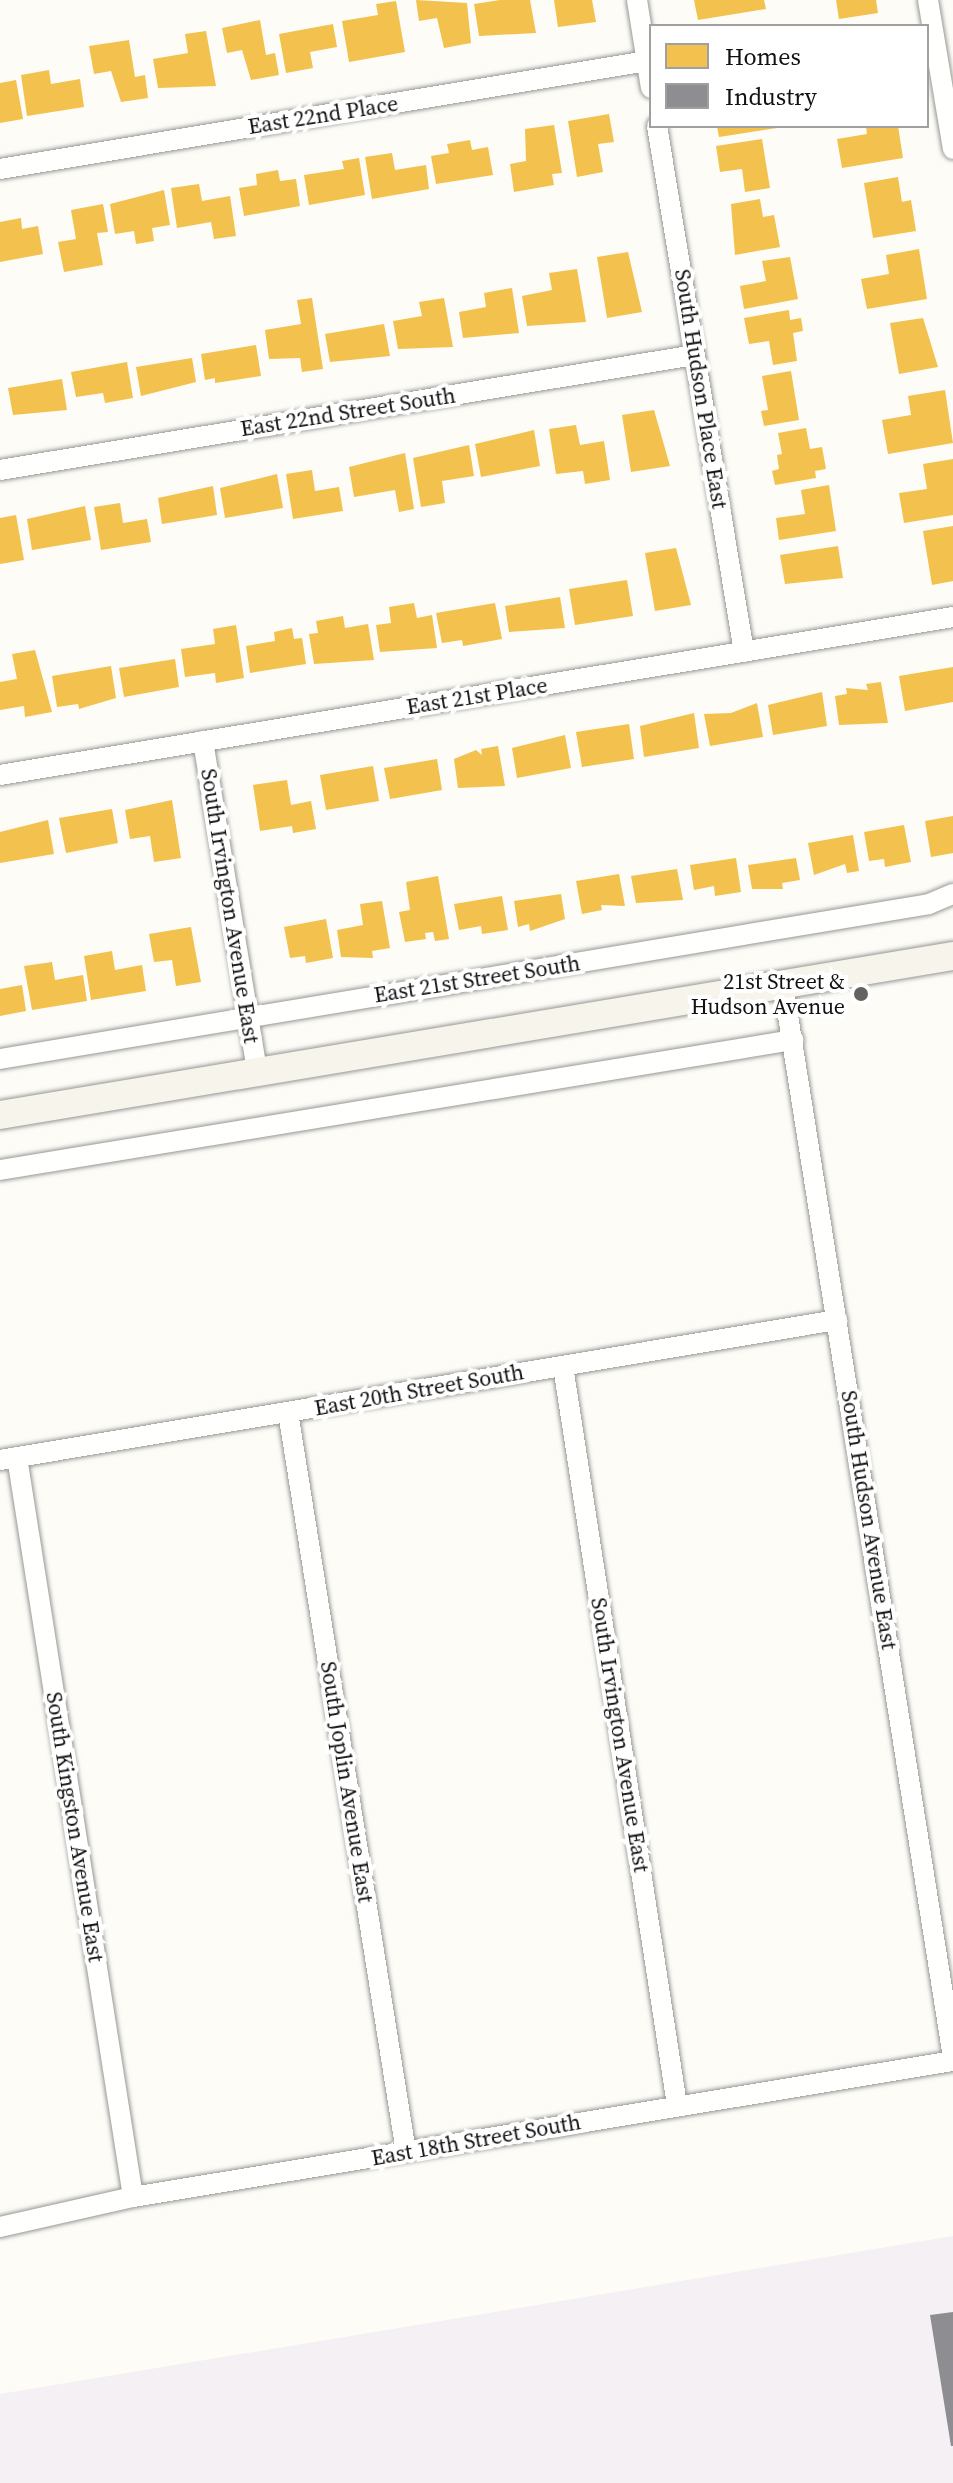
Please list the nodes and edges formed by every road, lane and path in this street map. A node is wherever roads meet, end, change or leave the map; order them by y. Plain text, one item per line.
1 (637, 0) edge
2 (928, 0) edge
3 (647, 61) junction
4 (649, 74) edge
5 (657, 128) edge
6 (953, 149) edge
7 (0, 169) edge
8 (695, 355) junction
9 (0, 470) edge
10 (953, 617) edge
11 (744, 652) junction
12 (203, 741) junction
13 (0, 775) edge
14 (953, 894) edge
15 (953, 956) edge
16 (783, 984) junction
17 (248, 1018) junction
18 (793, 1040) junction
19 (0, 1059) edge
20 (257, 1071) junction
21 (0, 1115) edge
22 (0, 1170) edge
23 (837, 1320) junction
24 (563, 1366) junction
25 (288, 1412) junction
26 (8, 1459) edge
27 (953, 2059) edge
28 (677, 2105) junction
29 (406, 2152) junction
30 (133, 2197) junction
31 (0, 2227) edge

1 - 3 street
2 - 6 street
3 - 4 street
3 - 7 street, East 22nd Place
5 - 8 street, South Hudson Place East
8 - 9 street, East 22nd Street South
8 - 11 street, South Hudson Place East
10 - 11 street, East 21st Place
11 - 12 street, East 21st Place
12 - 13 street, East 21st Place
12 - 17 street, South Irvington Avenue East
14 - 17 street, East 21st Street South
15 - 16 main road
16 - 18 street, South Hudson Avenue East
16 - 20 main road
17 - 19 street, East 21st Street South
17 - 20 street, South Irvington Avenue East
18 - 22 street
18 - 23 street, South Hudson Avenue East
20 - 21 main road
23 - 24 street, East 20th Street South
23 - 27 street, South Hudson Avenue East
24 - 25 street, East 20th Street South
24 - 28 street, South Irvington Avenue East
25 - 26 street, East 20th Street South
25 - 29 street, South Joplin Avenue East
26 - 30 street, South Kingston Avenue East
27 - 28 street, East 18th Street South
28 - 29 street, East 18th Street South
29 - 30 street, East 18th Street South
30 - 31 street, East 18th Street South

